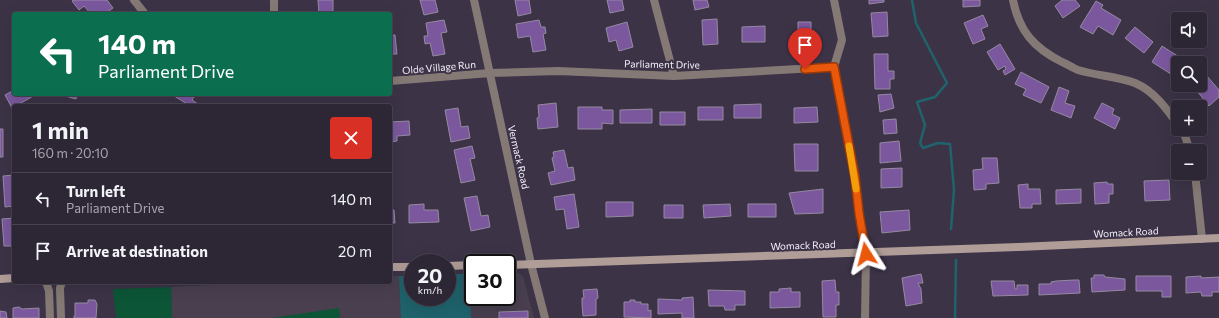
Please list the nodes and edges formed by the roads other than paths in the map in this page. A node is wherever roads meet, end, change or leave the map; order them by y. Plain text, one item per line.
1 (134, 0) edge
2 (274, 0) edge
3 (474, 0) edge
4 (654, 0) edge
5 (834, 0) edge
6 (1013, 0) edge
7 (143, 12) edge
8 (274, 12) edge
9 (834, 67) junction
10 (490, 73) junction
11 (674, 76) junction
12 (392, 82) edge
13 (1171, 116) edge
14 (1196, 180) edge
15 (1219, 238) edge
16 (1202, 239) junction
17 (866, 253) junction
18 (532, 264) junction
19 (516, 265) edge
20 (392, 267) edge
21 (404, 267) edge
22 (12, 278) edge
23 (0, 279) edge
24 (46, 284) edge
25 (61, 284) edge
26 (49, 296) junction
27 (60, 296) junction
28 (50, 318) edge
29 (62, 318) edge
30 (545, 318) edge
31 (865, 318) edge

1 - 7 street
2 - 8 street
3 - 10 street, Vermack Road
4 - 11 street
5 - 9 street
6 - 13 street
9 - 11 street, Parliament Drive
9 - 17 street
10 - 11 street, Parliament Drive
10 - 12 street, Olde Village Run
10 - 18 street, Vermack Road
14 - 16 street
15 - 16 street, Womack Road
16 - 17 street, Womack Road
17 - 18 street, Womack Road
17 - 31 street
18 - 19 street, Womack Road
18 - 30 street, Vermack Road
20 - 21 street
22 - 23 street
24 - 26 street
25 - 27 street
26 - 27 street
26 - 28 street
27 - 29 street

